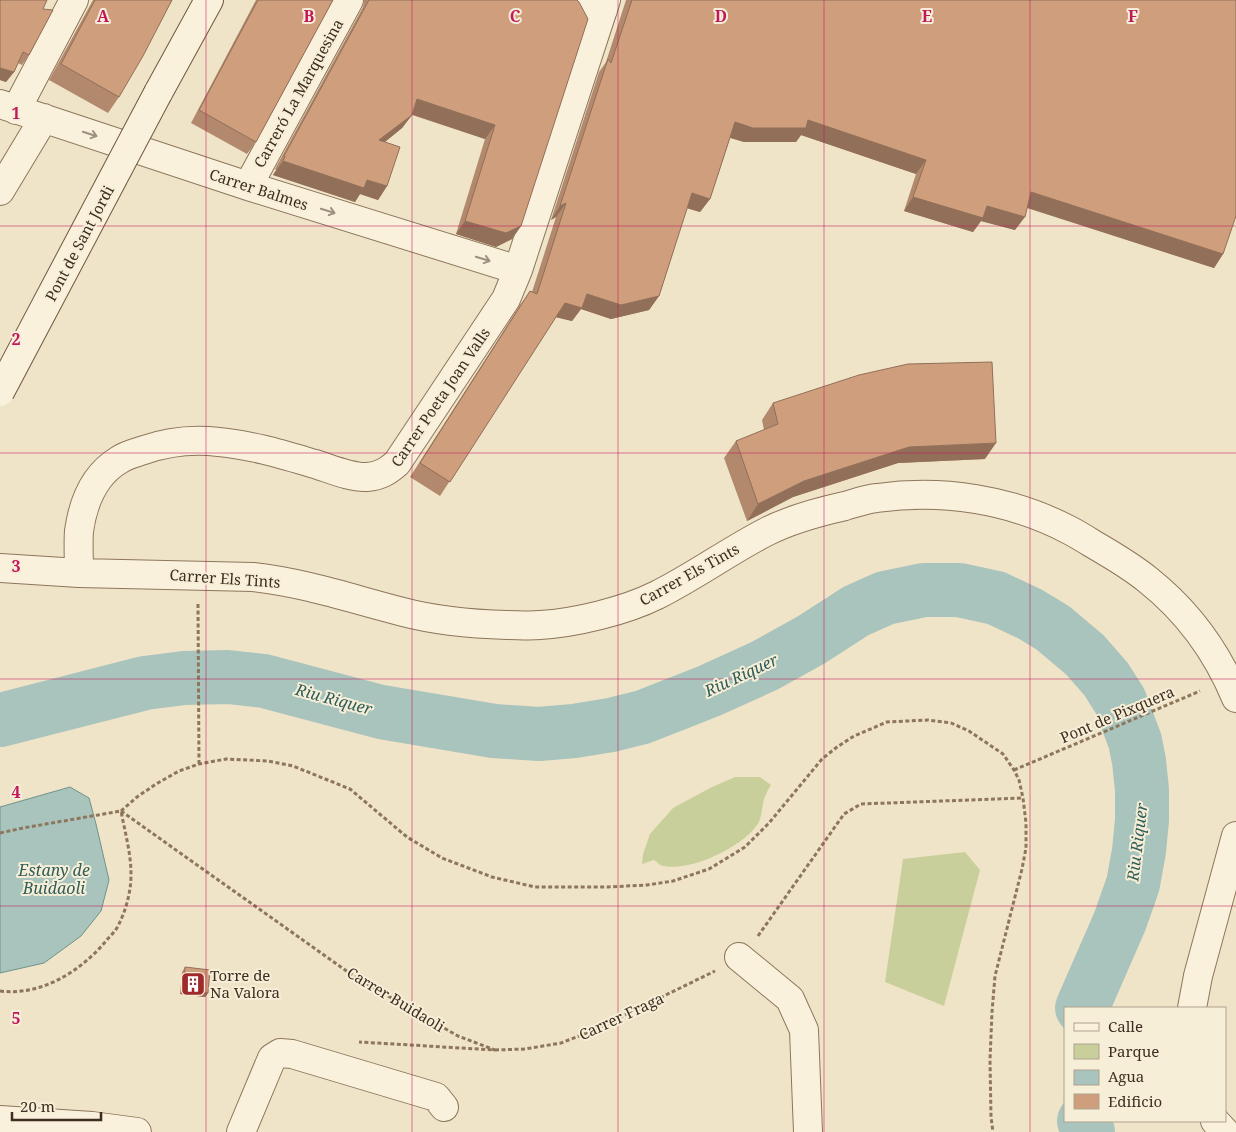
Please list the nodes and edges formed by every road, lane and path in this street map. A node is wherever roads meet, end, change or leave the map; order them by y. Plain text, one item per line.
1 (74, 0) edge
2 (209, 0) edge
3 (349, 0) edge
4 (573, 0) edge
5 (605, 5) edge
6 (8, 107) edge
7 (44, 118) junction
8 (248, 186) junction
9 (0, 191) edge
10 (518, 270) junction
11 (0, 392) edge
12 (0, 568) edge
13 (79, 572) junction
14 (198, 575) junction
15 (1232, 688) edge
16 (199, 764) junction
17 (1014, 770) junction
18 (1024, 798) junction
19 (120, 811) junction
20 (0, 833) edge
21 (1236, 836) edge
22 (739, 957) junction
23 (0, 991) edge
24 (1192, 1007) edge
25 (358, 1042) dead end
26 (495, 1050) junction
27 (444, 1107) dead end
28 (0, 1120) edge
29 (1216, 1122) edge
30 (137, 1132) edge
31 (241, 1132) edge
32 (808, 1132) edge
33 (993, 1132) edge
34 (1225, 1132) edge

1 - 6 street
2 - 11 street, Pont de Sant Jordi, bridge
3 - 8 street, Carreró La Marquesina
4 - 5 street
5 - 10 street, Carrer Poeta Joan Valls
6 - 7 street, Carrer Balmes
7 -> 8 street, Carrer Balmes
7 - 9 street
8 -> 10 street, Carrer Balmes
10 - 13 street, Carrer Poeta Joan Valls
12 - 13 street, Carrer Els Tints
13 - 14 street, Carrer Els Tints
14 - 15 street, Carrer Els Tints
14 - 16 path
15 - 17 path, Pont de Pixquera
16 - 17 path
16 - 19 path
17 - 18 path
18 - 22 path, Carrer Fraga
18 - 33 path
19 - 20 path
19 - 23 path
19 - 26 path, Carrer Buidaoli
21 - 24 street
22 - 26 path, Carrer Fraga
22 - 32 street
25 - 26 path, Carrer Buidaoli
27 - 31 street
28 - 30 street
29 - 34 street

